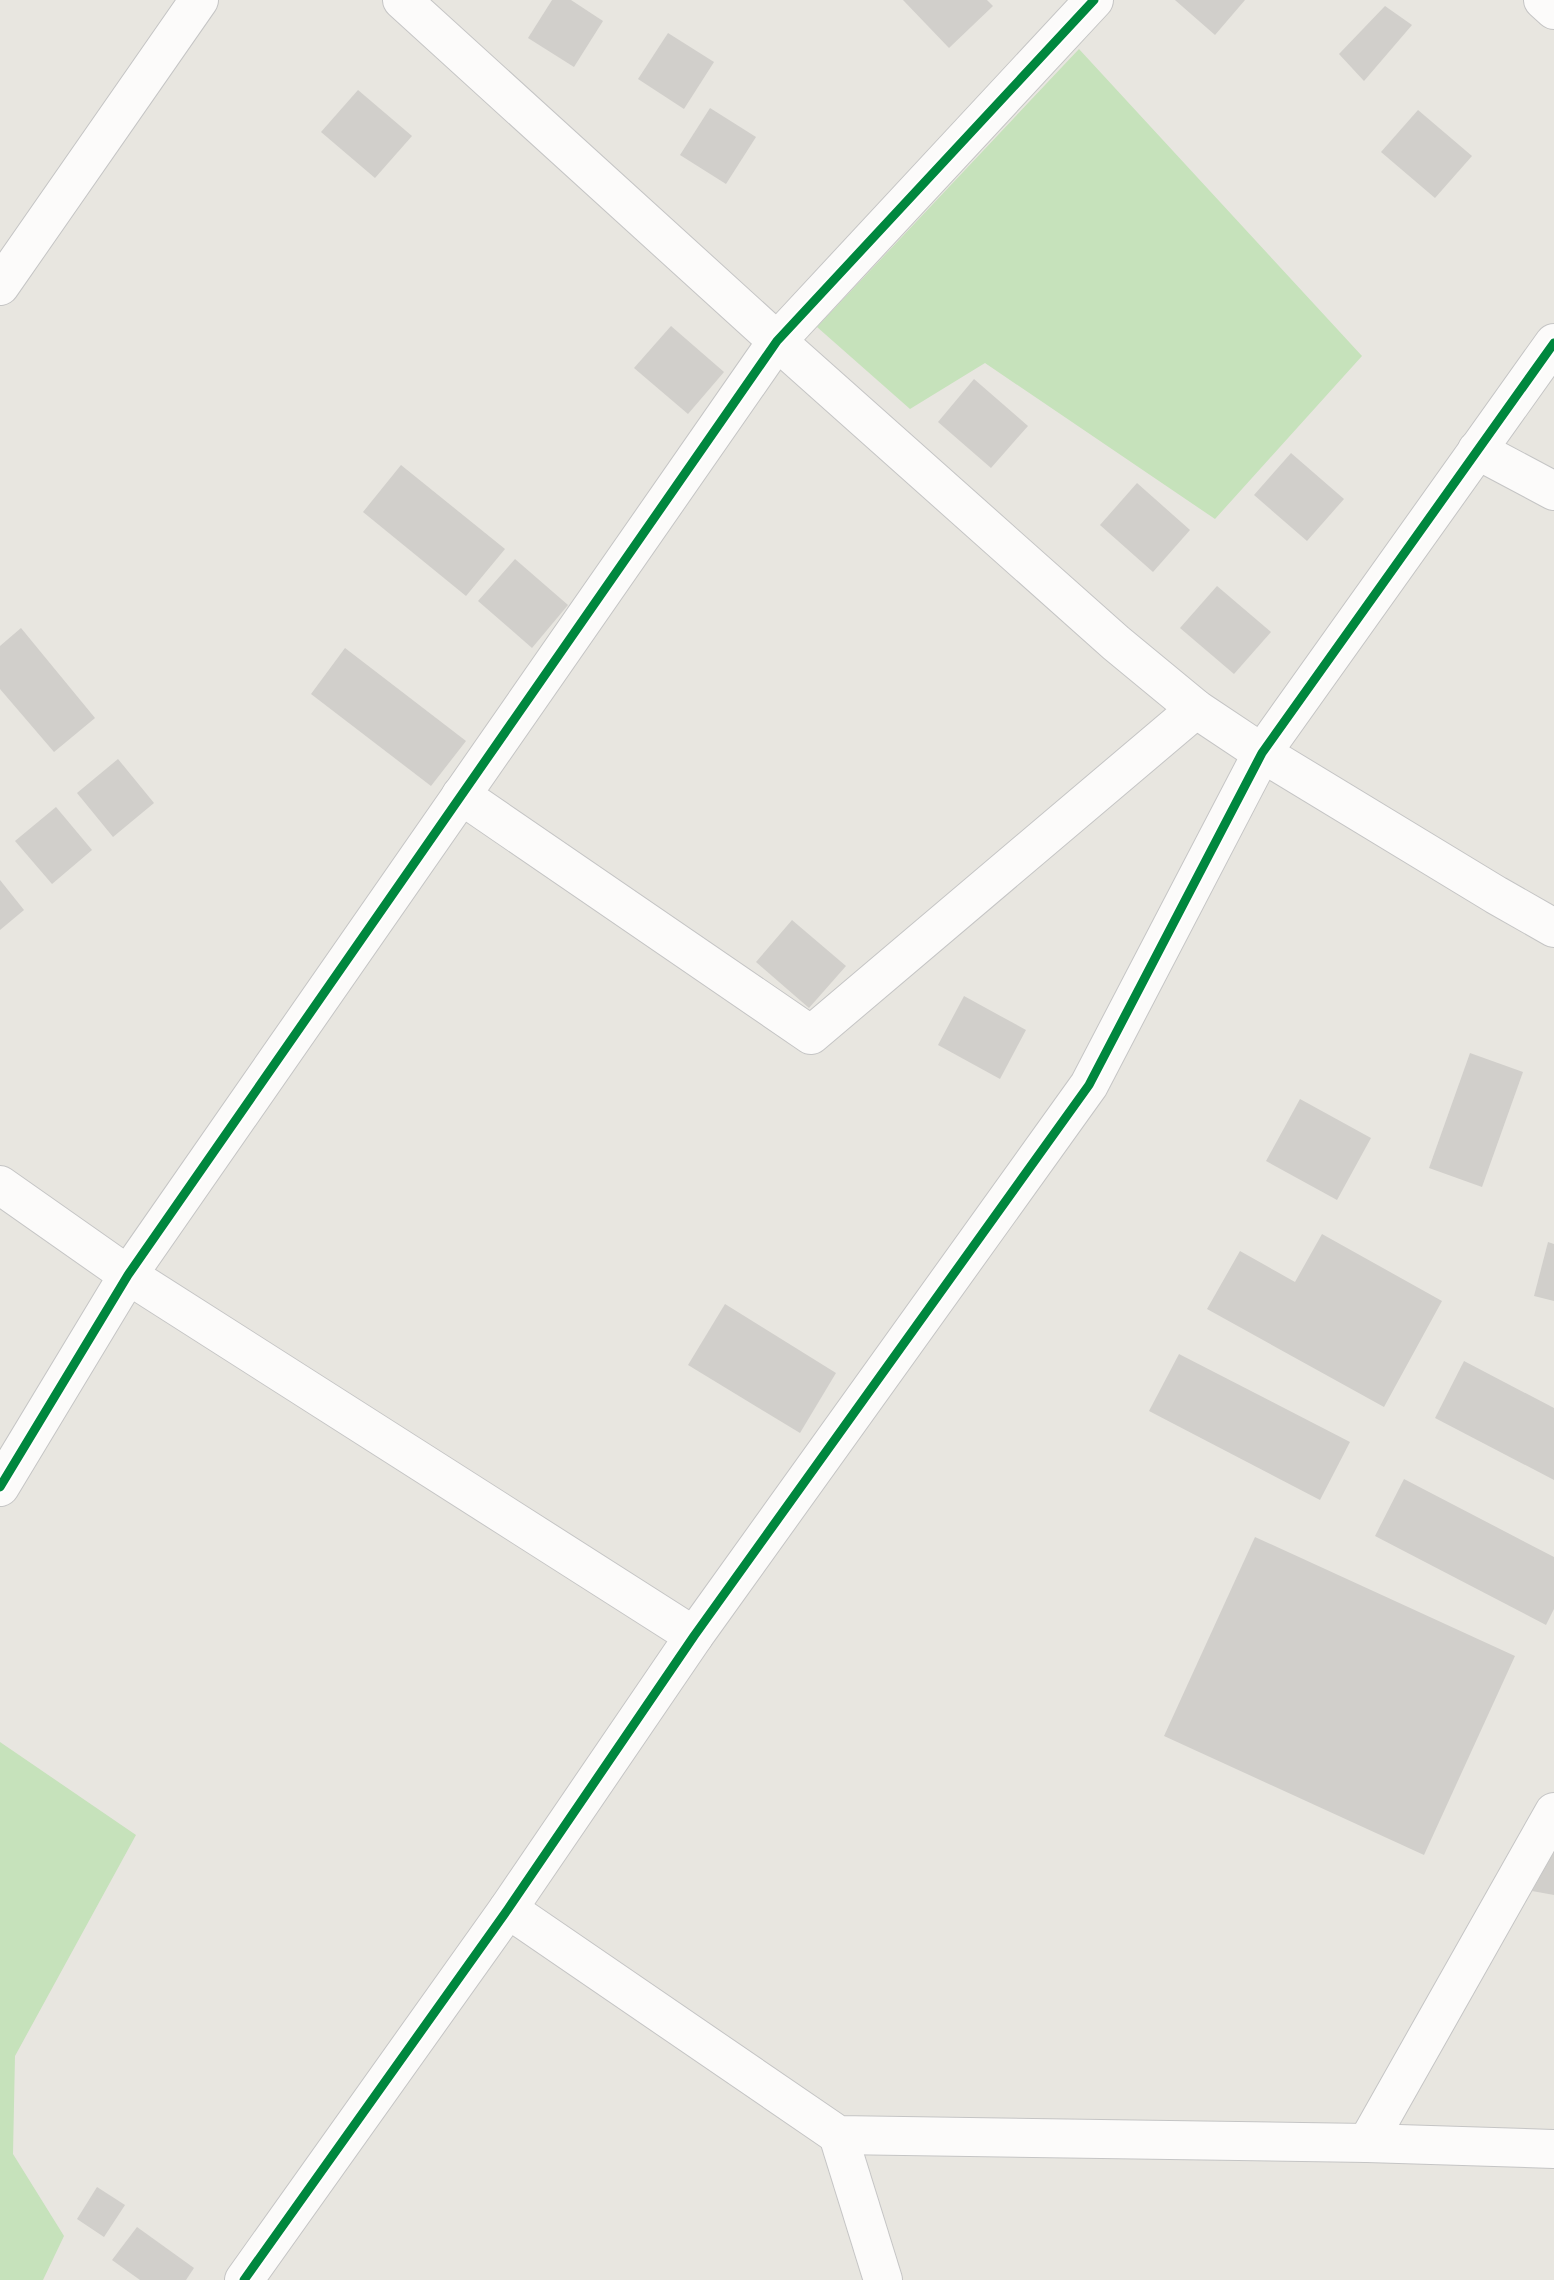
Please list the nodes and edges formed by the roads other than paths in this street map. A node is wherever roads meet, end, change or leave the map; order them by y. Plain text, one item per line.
1 (199, 0) edge
2 (402, 0) edge
3 (1094, 0) edge
4 (1543, 0) edge
5 (1554, 9) edge
6 (0, 286) edge
7 (777, 341) junction
8 (1554, 343) edge
9 (1477, 450) junction
10 (1554, 491) edge
11 (1196, 709) junction
12 (1262, 753) junction
13 (461, 795) junction
14 (1554, 928) edge
15 (0, 1185) edge
16 (128, 1275) junction
17 (0, 1487) edge
18 (694, 1636) junction
19 (1554, 1812) edge
20 (508, 1909) junction
21 (838, 2135) junction
22 (1367, 2143) junction
23 (1554, 2149) edge
24 (244, 2280) edge
25 (883, 2280) edge

1 - 6 street
2 - 7 street
3 - 7 street
4 - 5 street
7 - 11 street
7 - 13 street
8 - 9 street
9 - 10 street
9 - 12 street
11 - 12 street
11 - 13 street
12 - 14 street
12 - 18 street
13 - 16 street
15 - 16 street
16 - 17 street
16 - 18 street
18 - 20 street
19 - 22 street
20 - 21 street
20 - 24 street
21 - 22 street
21 - 25 street
22 - 23 street

